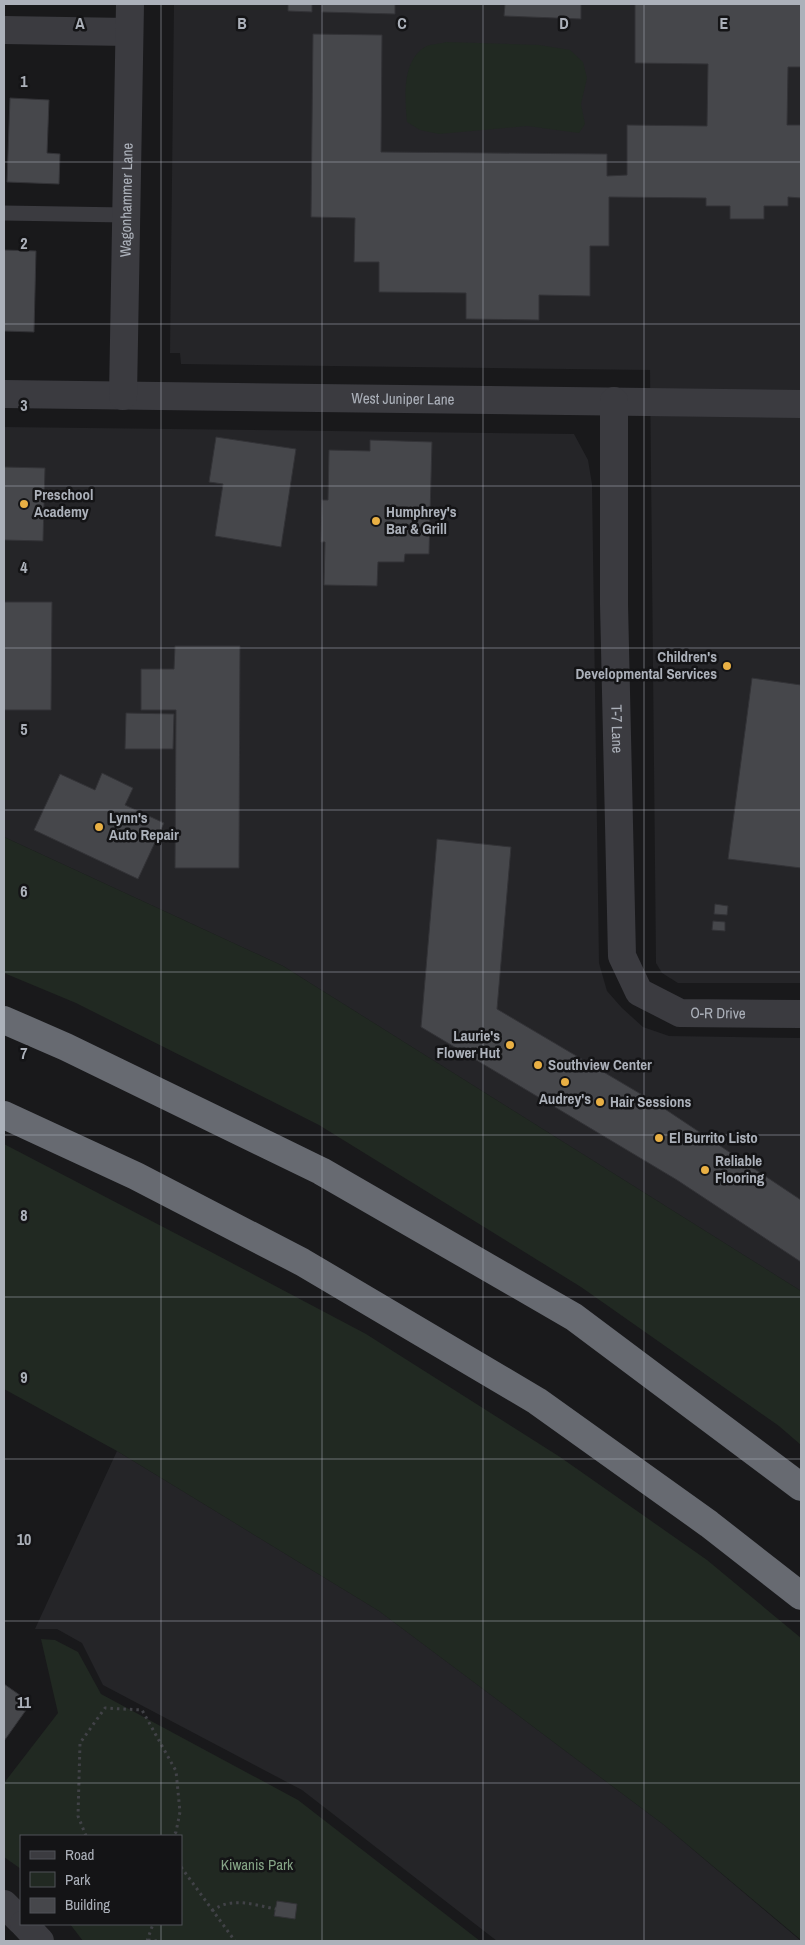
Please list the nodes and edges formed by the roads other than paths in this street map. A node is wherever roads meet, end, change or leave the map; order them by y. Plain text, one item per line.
1 (130, 4) edge
2 (4, 30) edge
3 (129, 32) junction
4 (4, 213) edge
5 (126, 215) junction
6 (4, 394) edge
7 (123, 396) junction
8 (614, 401) junction
9 (801, 404) edge
10 (639, 992) joint
11 (801, 1014) edge
12 (4, 1020) edge
13 (4, 1115) edge
14 (801, 1487) edge
15 (801, 1596) edge
16 (22, 1925) edge
17 (40, 1941) edge

1 - 3 street, Wagonhammer Lane
2 - 3 street
3 - 5 street, Wagonhammer Lane
4 - 5 lane
5 - 7 street, Wagonhammer Lane
6 - 7 street, West Juniper Lane
7 - 8 street, West Juniper Lane
8 - 9 street, West Juniper Lane
8 - 10 street, T-7 Lane
10 - 11 street, O-R Drive
12 - 14 highway
13 - 15 highway
16 - 17 street

